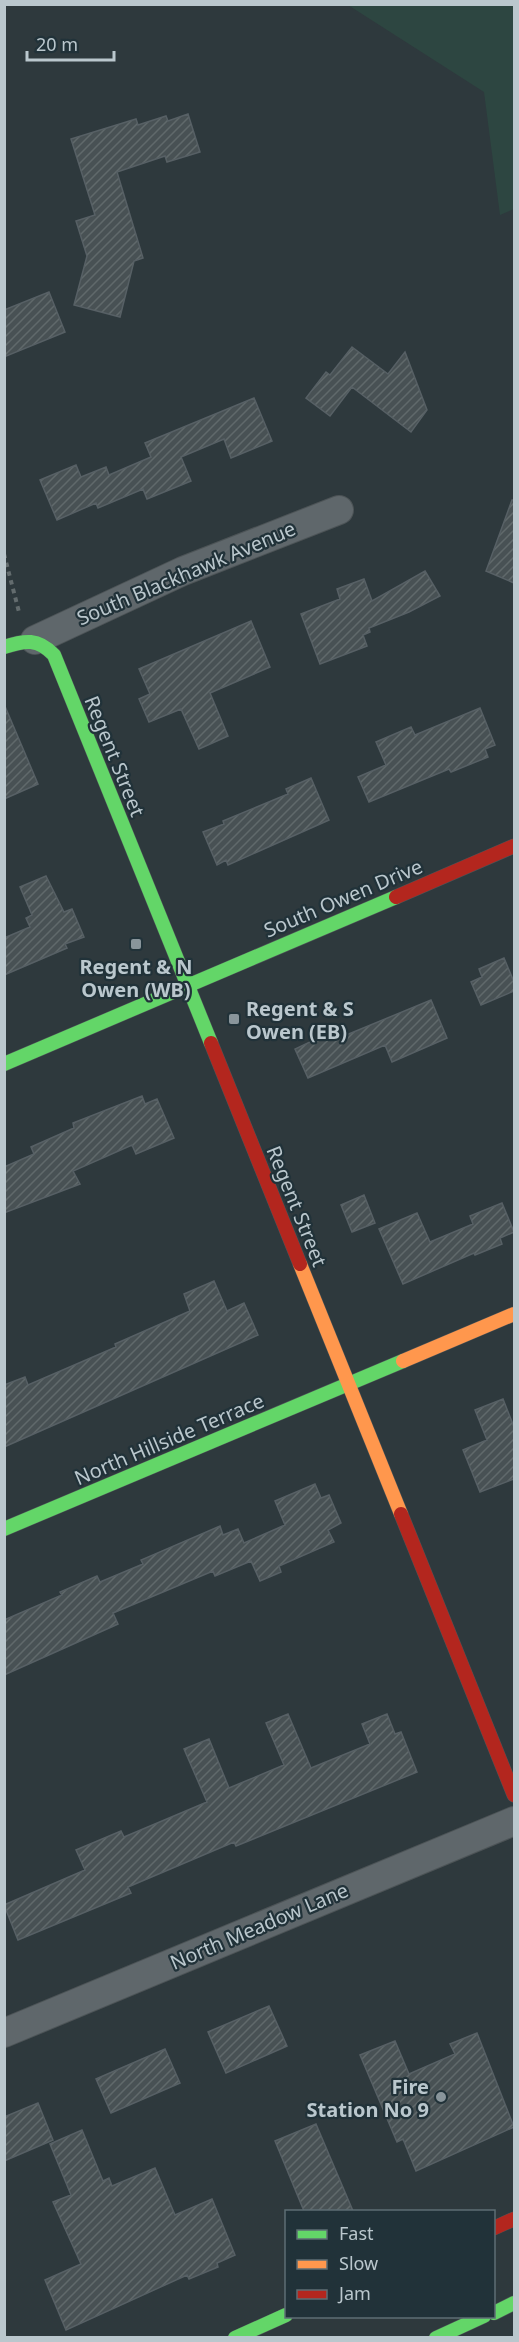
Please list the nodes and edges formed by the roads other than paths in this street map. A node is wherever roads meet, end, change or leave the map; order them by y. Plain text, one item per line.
1 (339, 510) dead end
2 (30, 639) junction
3 (4, 647) edge
4 (514, 846) edge
5 (186, 986) junction
6 (4, 1064) edge
7 (514, 1314) edge
8 (348, 1385) junction
9 (4, 1529) edge
10 (512, 1780) edge
11 (514, 1821) edge
12 (4, 2033) edge
13 (514, 2219) edge
14 (495, 2228) edge
15 (514, 2303) edge
16 (495, 2312) edge
17 (285, 2315) edge
18 (479, 2318) edge
19 (235, 2337) edge
20 (436, 2337) edge

1 - 2 street, South Blackhawk Avenue
2 - 3 street
2 - 5 street, Regent Street
4 - 5 street, South Owen Drive
5 - 6 street, South Owen Drive
5 - 8 street, Regent Street
7 - 8 street, North Hillside Terrace
8 - 9 street, North Hillside Terrace
8 - 10 street, Regent Street
11 - 12 street, North Meadow Lane
13 - 14 street
15 - 16 street
17 - 19 street
18 - 20 street

